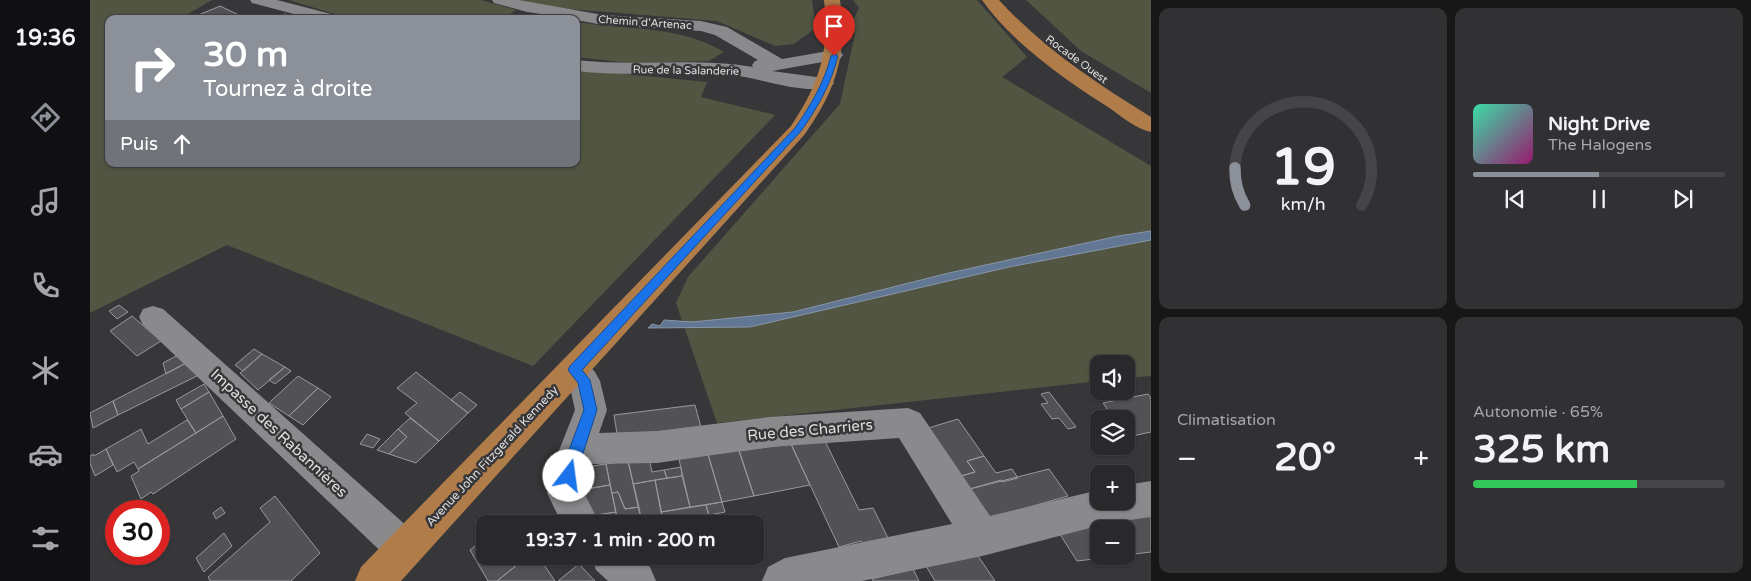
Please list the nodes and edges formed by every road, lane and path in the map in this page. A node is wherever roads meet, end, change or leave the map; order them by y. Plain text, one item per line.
1 (258, 0) edge
2 (500, 0) edge
3 (832, 0) edge
4 (990, 0) edge
5 (1009, 0) edge
6 (317, 15) edge
7 (571, 15) edge
8 (580, 16) edge
9 (580, 65) edge
10 (771, 67) junction
11 (826, 80) junction
12 (1151, 110) edge
13 (1151, 126) edge
14 (152, 317) dead end
15 (574, 370) junction
16 (577, 449) junction
17 (1151, 499) edge
18 (577, 515) edge
19 (982, 536) junction
20 (405, 549) junction
21 (619, 565) edge
22 (375, 581) edge
23 (636, 581) edge
24 (782, 581) edge

1 - 6 street
2 - 7 street, Chemin d'Artenac
3 - 11 main road
4 - 13 main road, Rocade Ouest
5 - 12 main road, Rocade Ouest
8 - 10 street, Chemin d'Artenac
9 - 10 street, Rue de la Salanderie
10 - 11 street
10 - 11 street
11 - 15 main road, Avenue John Fitzgerald Kennedy
14 - 20 street, Impasse des Rabannières
15 - 16 street
15 - 20 main road, Avenue John Fitzgerald Kennedy
16 - 18 street
16 - 19 street, Rue des Charriers
17 - 19 street
19 - 24 street
20 - 22 main road, Avenue John Fitzgerald Kennedy
21 - 23 street

